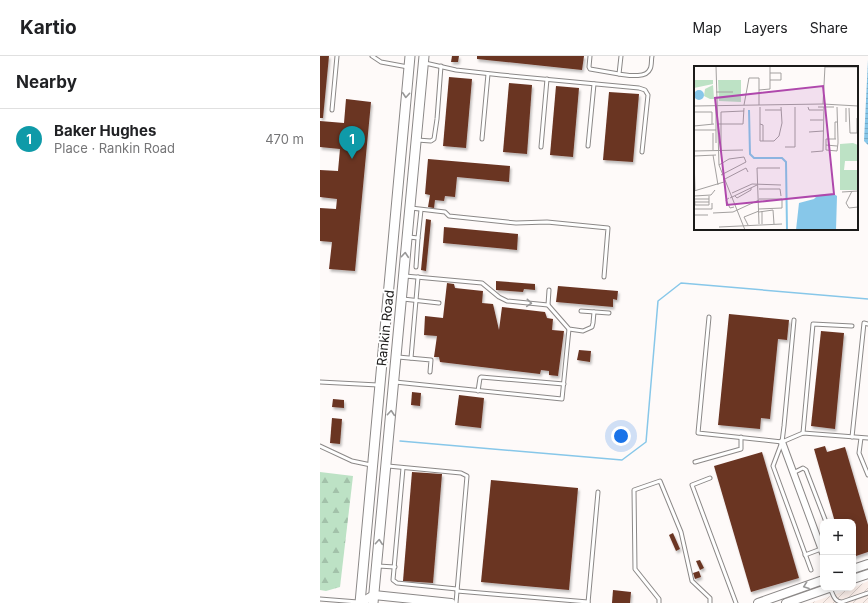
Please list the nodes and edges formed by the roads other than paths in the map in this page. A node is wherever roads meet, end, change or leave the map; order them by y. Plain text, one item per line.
1 (337, 56) edge
2 (372, 56) edge
3 (410, 56) edge
4 (590, 56) edge
5 (621, 56) edge
6 (652, 56) edge
7 (423, 62) edge
8 (441, 66) junction
9 (408, 67) junction
10 (488, 74) junction
11 (619, 74) junction
12 (547, 79) junction
13 (594, 84) junction
14 (332, 110) dead end
15 (482, 139) dead end
16 (416, 140) junction
17 (588, 146) dead end
18 (541, 148) dead end
19 (642, 152) dead end
20 (396, 207) junction
21 (409, 208) junction
22 (421, 210) junction
23 (407, 237) junction
24 (418, 238) junction
25 (416, 267) dead end
26 (390, 274) junction
27 (404, 276) junction
28 (418, 277) junction
29 (604, 277) dead end
30 (549, 290) dead end
31 (401, 299) junction
32 (416, 300) junction
33 (439, 303) dead end
34 (548, 305) junction
35 (581, 311) dead end
36 (594, 312) junction
37 (609, 313) dead end
38 (709, 318) dead end
39 (794, 320) dead end
40 (868, 324) edge
41 (852, 326) dead end
42 (569, 329) junction
43 (396, 357) junction
44 (411, 358) junction
45 (430, 372) dead end
46 (320, 382) edge
47 (393, 382) junction
48 (564, 384) junction
49 (380, 385) junction
50 (478, 391) junction
51 (803, 433) junction
52 (741, 437) junction
53 (852, 437) junction
54 (861, 438) junction
55 (868, 438) edge
56 (782, 442) junction
57 (320, 446) edge
58 (695, 462) dead end
59 (373, 465) junction
60 (386, 466) junction
61 (403, 468) junction
62 (793, 473) junction
63 (868, 475) edge
64 (710, 478) dead end
65 (598, 492) dead end
66 (825, 519) edge
67 (820, 546) edge
68 (820, 551) edge
69 (805, 555) junction
70 (868, 564) edge
71 (377, 566) junction
72 (394, 567) junction
73 (856, 568) edge
74 (811, 570) dead end
75 (868, 574) edge
76 (856, 578) edge
77 (820, 581) edge
78 (457, 590) junction
79 (821, 591) edge
80 (832, 591) edge
81 (868, 593) edge
82 (320, 599) edge
83 (374, 599) edge
84 (588, 602) edge
85 (360, 603) edge
86 (451, 603) edge
87 (456, 603) edge
88 (659, 603) edge
89 (710, 603) edge
90 (736, 603) edge
91 (758, 603) edge
92 (786, 603) edge

1 - 14 lane
2 - 9 lane
3 - 9 main road, Rankin Road
4 - 11 lane
5 - 11 lane
6 - 11 lane
7 - 8 lane
7 - 9 main road
7 - 16 main road, Rankin Road
8 - 10 lane
8 - 16 lane
9 -> 20 main road, Rankin Road
10 - 12 lane
10 - 15 lane
12 - 13 lane
12 - 18 lane
13 - 17 lane
13 - 19 lane
16 - 21 main road, Rankin Road
20 - 21 main road
20 - 26 main road, Rankin Road
21 - 22 lane
21 - 23 main road, Rankin Road
22 - 24 lane
22 - 29 lane
23 - 24 lane
27 -> 23 main road, Rankin Road
24 - 25 lane
26 - 27 main road
26 - 49 main road, Rankin Road
27 - 28 lane
27 - 31 main road, Rankin Road
28 - 32 lane
28 -> 34 lane
30 - 34 lane
31 - 32 lane
31 - 43 main road, Rankin Road
32 - 33 lane
32 - 44 lane
34 - 42 lane
35 - 36 lane
36 - 37 lane
36 - 42 lane
38 - 52 lane
39 - 56 lane
40 - 53 lane
41 - 51 lane
42 - 48 lane
43 - 44 lane
43 - 47 main road, Rankin Road
44 - 45 lane
46 - 49 lane
47 - 49 main road
47 - 50 lane
60 -> 47 main road, Rankin Road
48 - 50 lane
48 - 50 lane
49 - 59 main road, Rankin Road
51 - 53 lane
51 - 56 lane
52 - 56 lane
52 - 58 lane
53 - 54 lane
54 - 55 lane
54 - 63 lane
56 - 62 street
56 - 69 lane
57 - 59 lane
59 - 60 main road
59 - 85 main road, Rankin Road
60 - 61 lane
71 -> 60 main road, Rankin Road
61 - 72 lane
61 - 78 lane
62 - 66 lane
62 - 67 street
64 - 90 lane
65 - 84 lane
68 - 69 lane
69 - 74 lane
70 - 73 street
71 - 72 lane
71 - 83 main road, Rankin Road
72 - 78 lane
75 - 76 street
77 -> 91 street
78 - 84 lane
78 - 87 lane
79 - 92 street
80 - 81 lane
82 - 85 lane
83 - 85 street
83 - 86 street
88 - 89 lane

